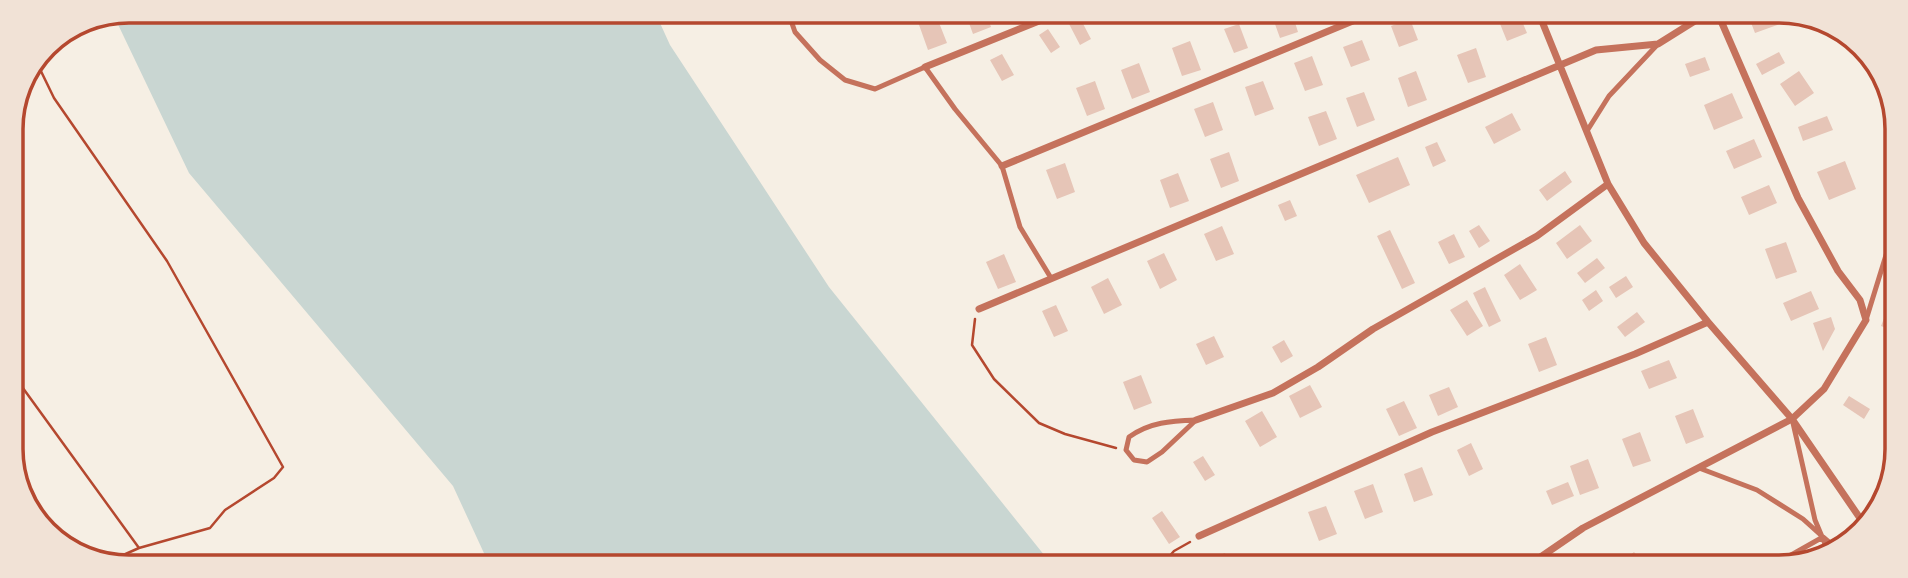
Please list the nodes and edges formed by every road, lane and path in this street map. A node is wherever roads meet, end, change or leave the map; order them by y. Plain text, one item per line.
1 (792, 23) edge
2 (1034, 23) edge
3 (1348, 23) edge
4 (1543, 23) edge
5 (1692, 23) edge
6 (1722, 23) edge
7 (1658, 44) junction
8 (1560, 64) junction
9 (925, 67) junction
10 (41, 71) edge
11 (1587, 131) junction
12 (1002, 166) junction
13 (1608, 184) junction
14 (1885, 258) edge
15 (1051, 278) junction
16 (979, 309) joint
17 (1866, 320) junction
18 (1708, 322) junction
19 (23, 388) edge
20 (1793, 419) junction
21 (1196, 420) junction
22 (1126, 450) junction
23 (1699, 468) junction
24 (1860, 518) edge
25 (1199, 536) joint
26 (1823, 537) junction
27 (1829, 542) edge
28 (1826, 544) edge
29 (139, 548) junction
30 (1793, 554) edge
31 (124, 555) edge
32 (1171, 555) edge
33 (1544, 555) edge

1 - 9 lane
2 - 9 street
3 - 12 street
4 - 8 street
5 - 7 street
6 - 17 street
7 - 8 street
7 - 11 lane
8 - 11 street
8 - 15 street
9 - 12 lane
10 - 29 path
11 - 13 street
12 - 15 lane
13 - 18 street
13 - 21 street
14 - 17 lane
15 - 16 street
16 - 22 path
17 - 20 street
18 - 20 street
18 - 25 street
19 - 29 path
20 - 23 street
20 - 24 street
20 - 26 lane
21 - 22 lane
21 - 22 lane
23 - 26 lane
23 - 33 street
25 - 32 path
26 - 27 lane
26 - 28 lane
26 - 30 lane
29 - 31 path

